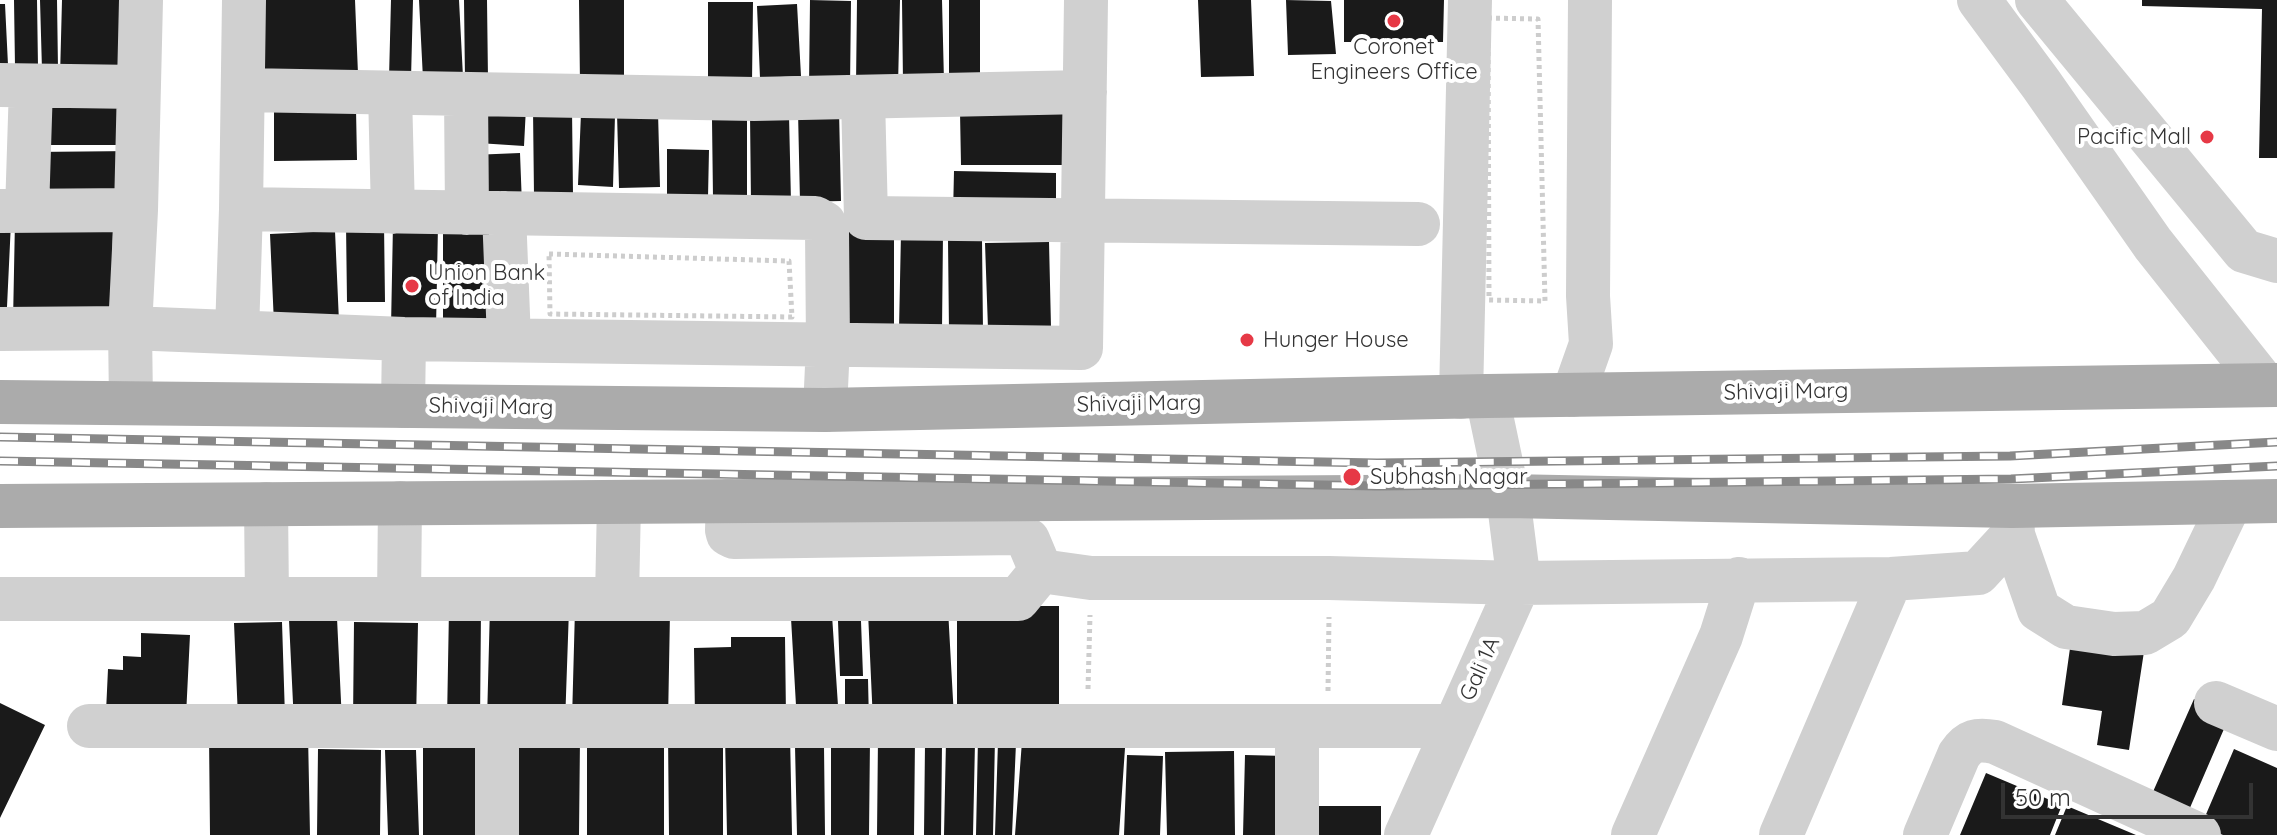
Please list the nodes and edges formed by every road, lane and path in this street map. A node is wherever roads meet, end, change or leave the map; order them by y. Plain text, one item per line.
1 (141, 0) edge
2 (244, 0) edge
3 (1086, 0) edge
4 (1470, 0) edge
5 (1590, 0) edge
6 (1979, 0) edge
7 (2037, 0) edge
8 (16, 85) edge
9 (138, 87) junction
10 (243, 90) junction
11 (1085, 92) junction
12 (390, 93) junction
13 (466, 94) junction
14 (863, 97) junction
15 (1540, 104) joint
16 (241, 209) junction
17 (136, 210) junction
18 (14, 211) edge
19 (393, 212) junction
20 (485, 213) junction
21 (1083, 221) junction
22 (1418, 224) dead end
23 (655, 257) joint
24 (2277, 261) edge
25 (130, 328) junction
26 (0, 329) edge
27 (237, 332) junction
28 (404, 339) junction
29 (509, 340) junction
30 (828, 344) junction
31 (2271, 385) edge
32 (1573, 395) junction
33 (1474, 396) junction
34 (0, 402) edge
35 (131, 403) junction
36 (403, 406) junction
37 (825, 410) junction
38 (1508, 496) junction
39 (2277, 501) edge
40 (619, 502) junction
41 (400, 503) junction
42 (2230, 503) junction
43 (266, 504) junction
44 (0, 506) edge
45 (773, 519) junction
46 (2013, 520) junction
47 (1041, 571) junction
48 (1091, 578) junction
49 (1329, 578) junction
50 (1739, 579) junction
51 (1891, 579) junction
52 (1519, 583) junction
53 (0, 599) edge
54 (267, 599) junction
55 (399, 599) junction
56 (617, 599) junction
57 (772, 599) junction
58 (1328, 696) dead end
59 (1088, 703) dead end
60 (2216, 703) dead end
61 (89, 726) dead end
62 (497, 726) junction
63 (1297, 726) junction
64 (1455, 726) junction
65 (2277, 729) edge
66 (497, 835) edge
67 (1297, 835) edge
68 (1406, 835) edge
69 (1633, 835) edge
70 (1781, 835) edge
71 (1925, 835) edge
72 (2199, 835) edge

1 - 9 street
2 - 10 street
3 - 11 street
4 - 33 street
5 - 32 street
6 - 31 street
7 - 24 street
8 - 9 street
8 - 18 street
9 - 17 street
10 - 12 street
10 - 16 street
11 - 14 street
11 - 21 street
12 - 13 street
12 - 19 street
13 - 14 street
13 - 20 street
14 - 21 street
15 - 15 path
16 - 19 street
16 - 27 street
17 - 18 street
17 - 25 street
19 - 20 street
20 - 29 street
20 - 30 street
21 - 22 street
21 - 30 street
23 - 23 path
25 - 26 street
25 - 27 street
25 - 35 street
27 - 28 street
28 - 29 street
28 - 36 street
29 - 30 street
30 - 37 street
31 - 32 main road, Shivaji Marg
32 - 33 main road, Shivaji Marg
33 - 37 main road, Shivaji Marg
33 - 38 street
34 - 35 main road, Shivaji Marg
35 - 36 main road, Shivaji Marg
36 - 37 main road, Shivaji Marg
38 - 45 main road
38 - 46 main road
38 - 52 street
39 - 42 main road
40 - 41 main road
40 - 45 main road
40 - 56 street
41 - 43 main road
41 - 55 street
42 - 46 main road
42 - 46 street
43 - 44 main road
43 - 54 street
45 - 47 street
45 - 57 street
46 - 51 street
47 - 48 street
47 - 57 street
48 - 49 street
48 - 59 path
49 - 52 street
49 - 58 path
50 - 51 street
50 - 52 street
50 - 69 street
51 - 70 street
52 - 64 street, Gali 1A
53 - 54 street
54 - 55 street
55 - 56 street
56 - 57 street
60 - 65 street
61 - 62 street
62 - 63 street
62 - 66 street
63 - 64 street
63 - 67 street
64 - 68 street, Gali 1A
71 - 72 street

